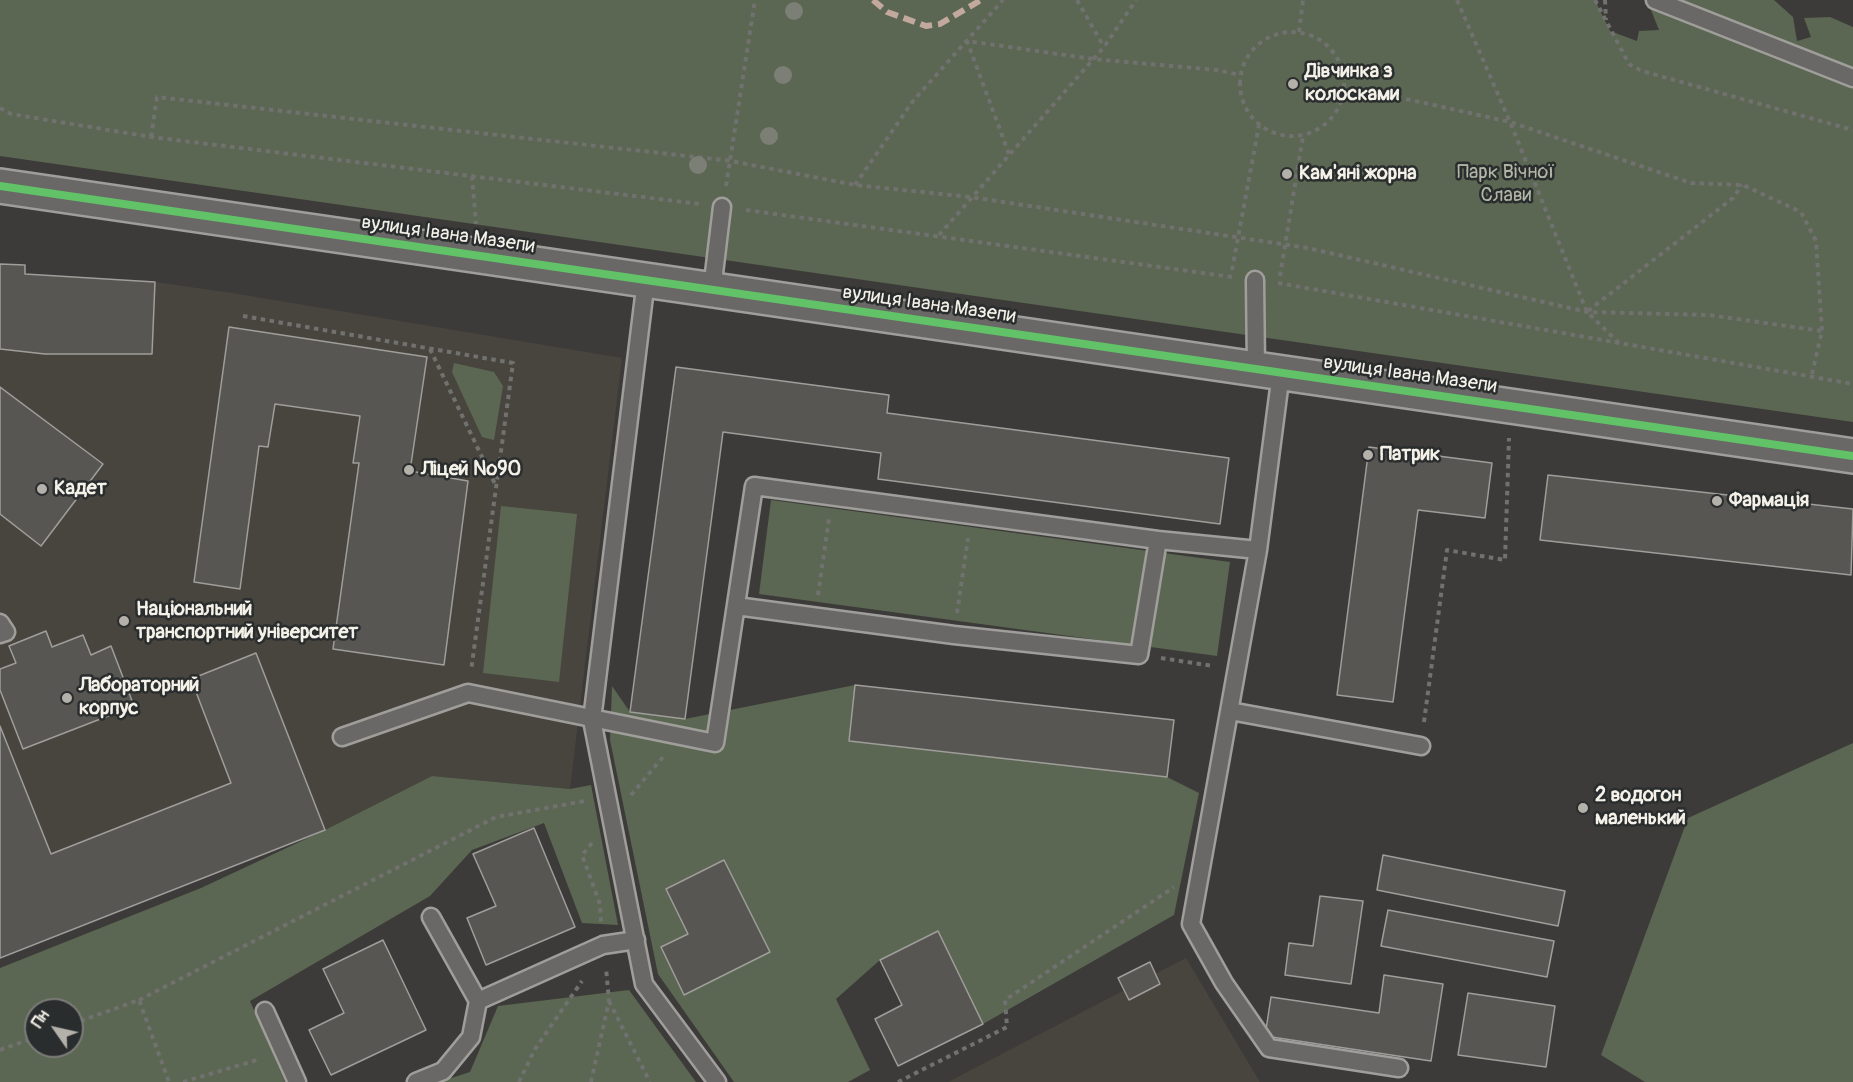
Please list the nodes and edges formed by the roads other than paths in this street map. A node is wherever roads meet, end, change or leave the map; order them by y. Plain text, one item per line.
1 (1655, 0) edge
2 (1853, 78) edge
3 (0, 186) edge
4 (722, 207) road end
5 (646, 280) junction
6 (1255, 280) dead end
7 (712, 290) junction
8 (1268, 371) junction
9 (1853, 456) edge
10 (1158, 540) junction
11 (1258, 550) junction
12 (736, 606) junction
13 (0, 623) edge
14 (0, 634) edge
15 (1230, 711) junction
16 (592, 720) junction
17 (342, 737) dead end
18 (1421, 746) road end
19 (431, 917) dead end
20 (636, 940) junction
21 (478, 1001) junction
22 (265, 1011) dead end
23 (1399, 1068) dead end
24 (297, 1082) edge
25 (416, 1082) edge
26 (717, 1082) edge

1 - 2 lane
3 - 5 main road, вулиця Івана Мазепи
4 - 7 lane
5 - 7 main road, вулиця Івана Мазепи
5 - 16 lane
6 - 8 lane
7 - 8 main road, вулиця Івана Мазепи
8 - 9 main road, вулиця Івана Мазепи
8 - 11 lane
10 - 11 lane
10 - 12 lane
10 - 12 lane
11 - 15 lane
12 - 16 lane
13 - 14 lane
15 - 18 lane
15 - 23 lane
16 - 17 lane
16 - 20 lane
19 - 21 lane
20 - 21 lane
20 - 26 lane
21 - 25 lane
22 - 24 lane

